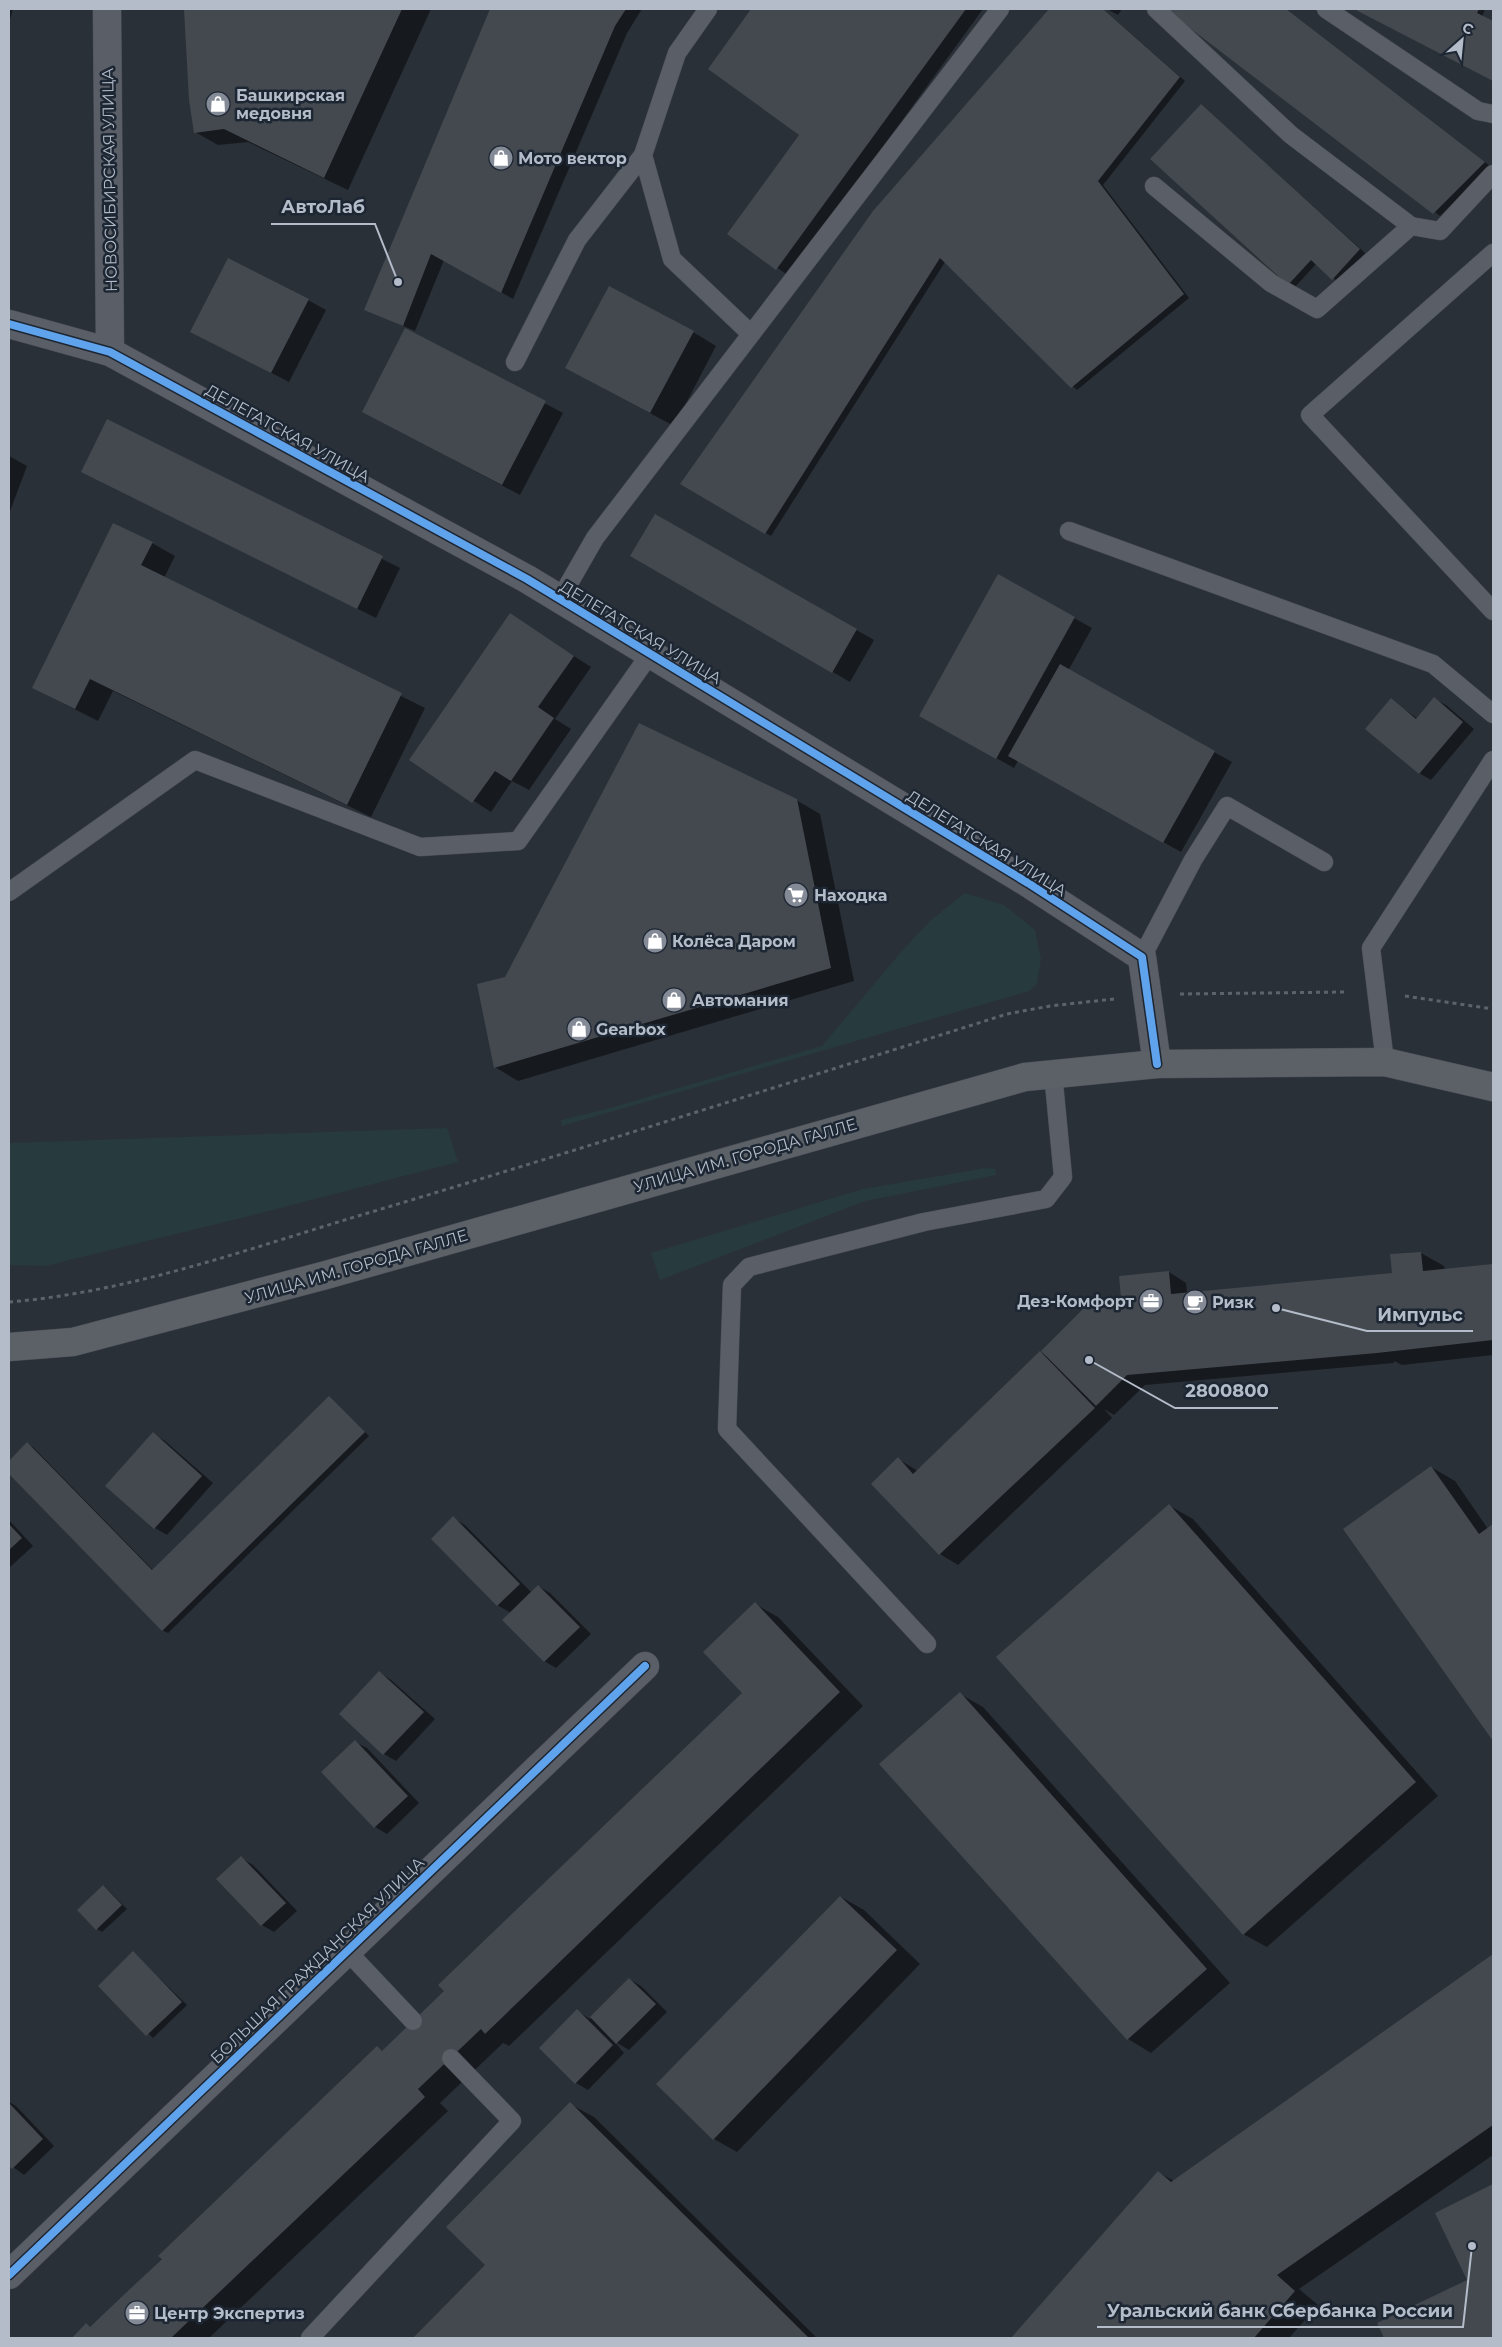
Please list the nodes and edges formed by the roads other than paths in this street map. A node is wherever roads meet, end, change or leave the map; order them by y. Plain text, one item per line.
1 (108, 9) edge
2 (708, 9) edge
3 (1000, 9) edge
4 (1156, 9) edge
5 (1326, 9) edge
6 (1493, 114) edge
7 (643, 155) junction
8 (1493, 174) edge
9 (1154, 186) dead end
10 (1411, 226) junction
11 (1493, 253) edge
12 (9, 324) edge
13 (751, 334) junction
14 (110, 352) junction
15 (515, 362) dead end
16 (1069, 531) dead end
17 (560, 599) junction
18 (1493, 611) edge
19 (650, 654) junction
20 (1493, 714) edge
21 (1493, 760) edge
22 (1324, 862) dead end
23 (9, 892) edge
24 (1142, 956) junction
25 (1385, 1062) junction
26 (1157, 1064) junction
27 (1053, 1073) junction
28 (1493, 1086) edge
29 (9, 1346) edge
30 (927, 1644) dead end
31 (645, 1666) dead end
32 (347, 1951) junction
33 (413, 2021) dead end
34 (451, 2058) dead end
35 (11, 2268) edge
36 (310, 2338) edge

1 - 14 street, НОВОСИБИРСКАЯ УЛИЦА
2 - 7 lane
3 - 13 lane
4 - 10 lane
5 - 6 lane
7 - 13 lane
7 - 15 lane
8 - 10 lane
9 - 10 lane
11 - 18 lane
12 - 14 street, ДЕЛЕГАТСКАЯ УЛИЦА
13 - 17 lane
14 - 17 street, ДЕЛЕГАТСКАЯ УЛИЦА
16 - 20 lane
17 - 19 street, ДЕЛЕГАТСКАЯ УЛИЦА
19 - 23 lane
19 - 24 street, ДЕЛЕГАТСКАЯ УЛИЦА
21 - 25 lane
22 - 24 lane
24 - 26 street
25 - 26 main road, УЛИЦА ИМ. ГОРОДА ГАЛЛЕ
25 - 28 main road, УЛИЦА ИМ. ГОРОДА ГАЛЛЕ
26 - 27 main road, УЛИЦА ИМ. ГОРОДА ГАЛЛЕ
27 - 29 main road, УЛИЦА ИМ. ГОРОДА ГАЛЛЕ
27 - 30 lane
31 - 32 street, БОЛЬШАЯ ГРАЖДАНСКАЯ УЛИЦА
32 - 33 lane
32 - 35 street, БОЛЬШАЯ ГРАЖДАНСКАЯ УЛИЦА
34 - 36 lane

